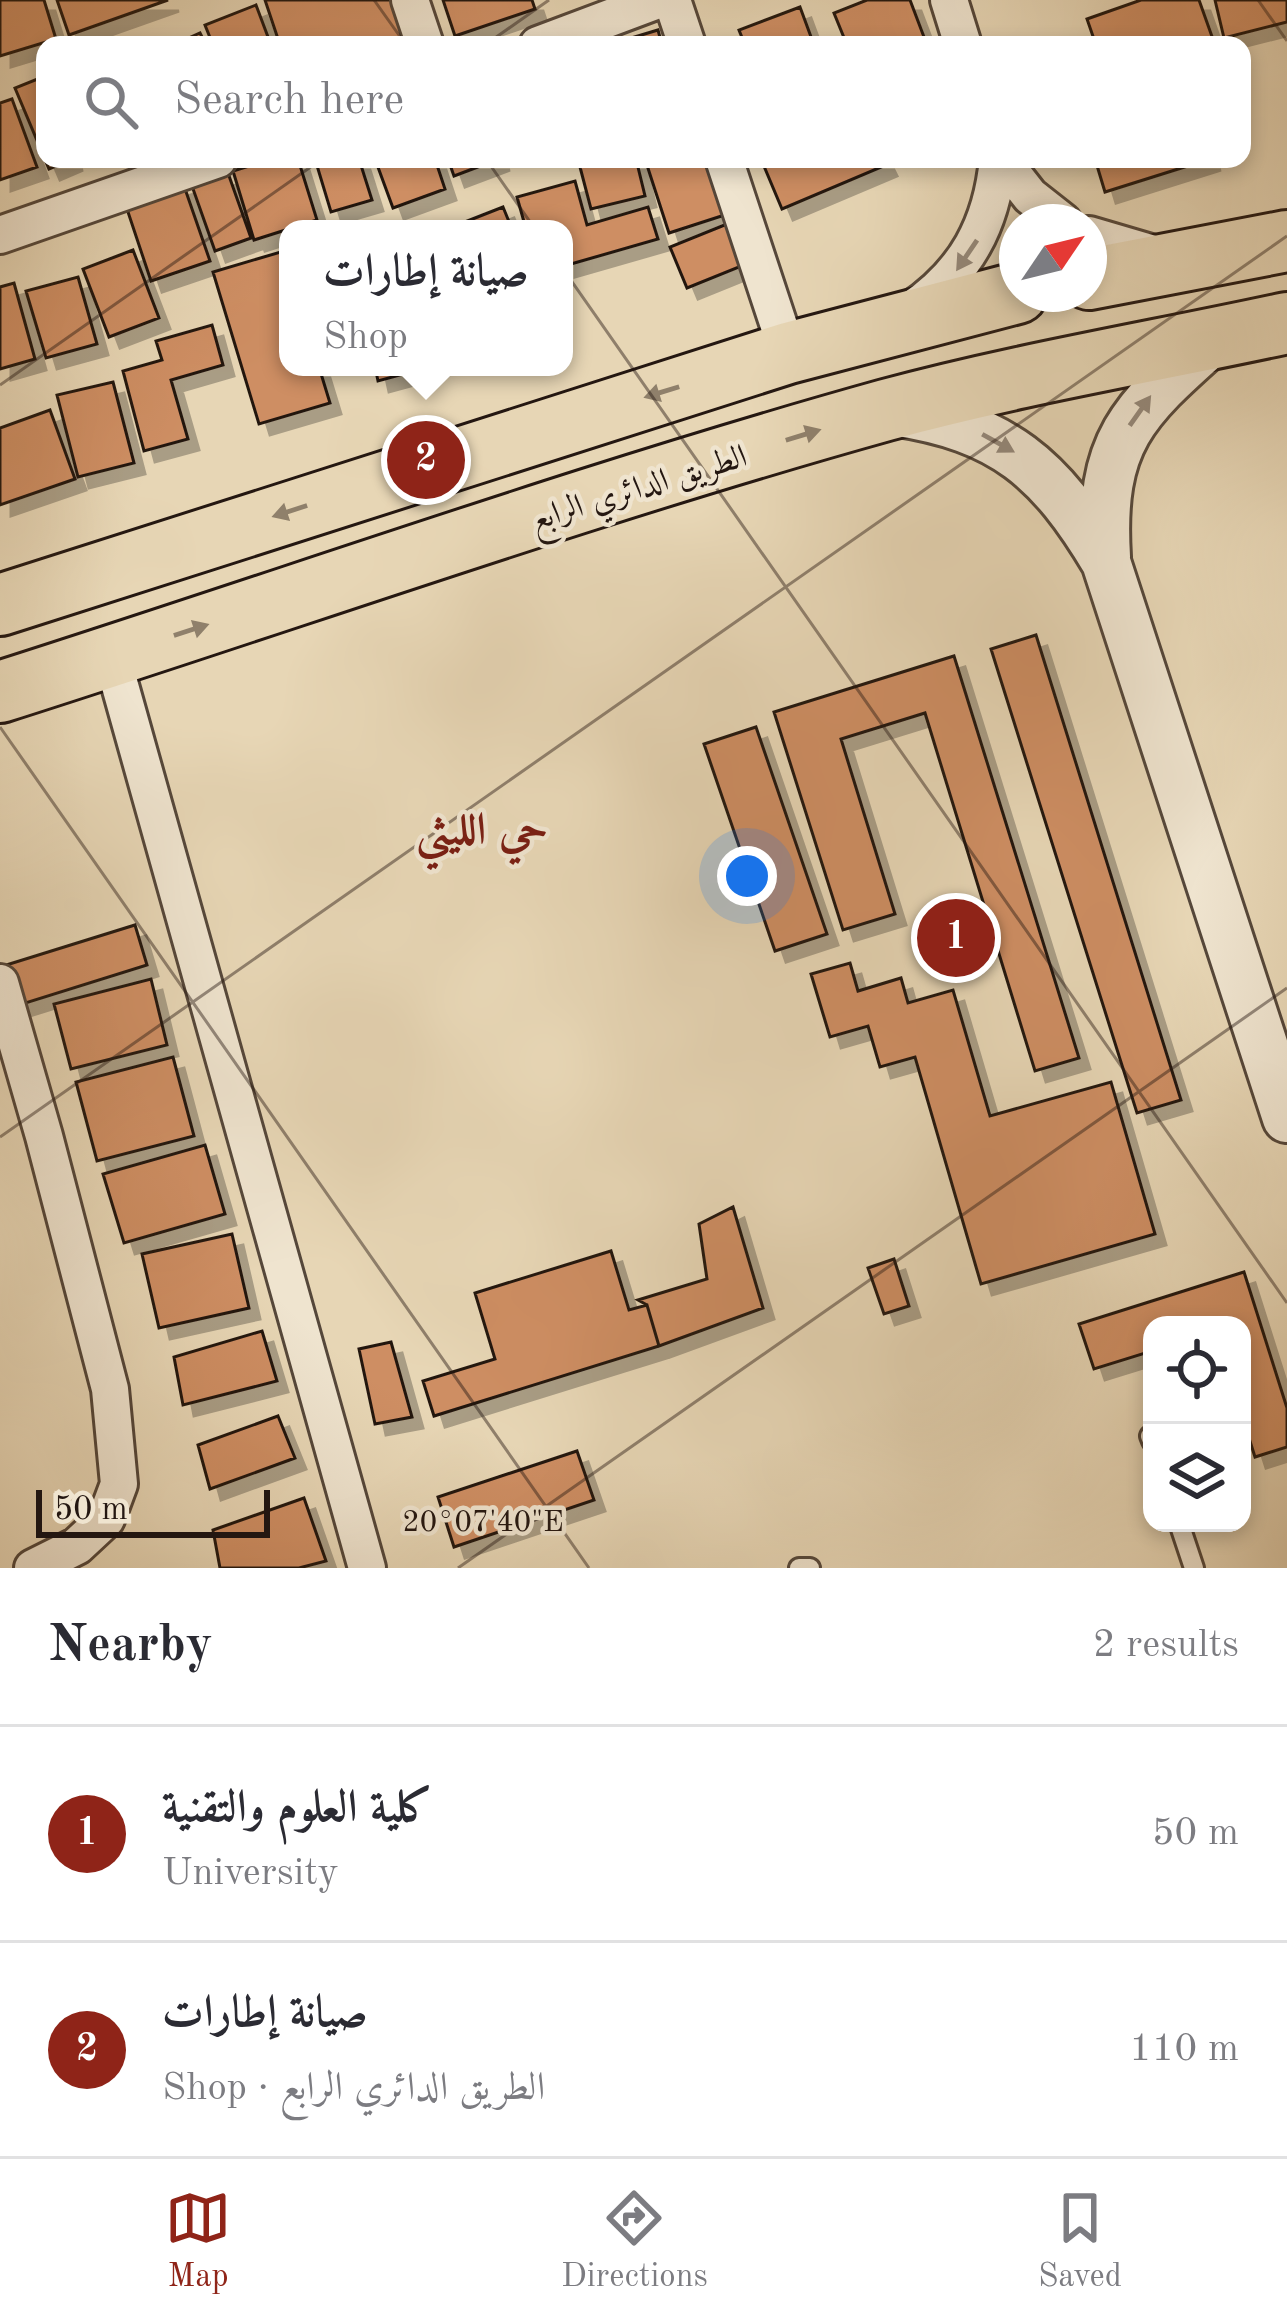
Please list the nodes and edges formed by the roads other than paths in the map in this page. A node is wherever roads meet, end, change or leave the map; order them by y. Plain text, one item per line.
1 (410, 0) edge
2 (658, 0) edge
3 (672, 0) edge
4 (949, 0) edge
5 (422, 36) edge
6 (562, 36) edge
7 (684, 36) edge
8 (960, 36) edge
9 (192, 168) edge
10 (727, 168) edge
11 (998, 168) edge
12 (1007, 168) edge
13 (1040, 204) edge
14 (0, 235) edge
15 (1107, 241) edge
16 (1287, 241) edge
17 (1196, 259) junction
18 (1107, 276) edge
19 (999, 297) edge
20 (892, 323) junction
21 (1287, 323) edge
22 (1215, 338) junction
23 (788, 353) junction
24 (886, 410) junction
25 (1106, 562) junction
26 (0, 605) edge
27 (112, 657) junction
28 (0, 692) edge
29 (0, 983) edge
30 (1271, 1021) edge
31 (1287, 1118) edge
32 (1182, 1532) edge
33 (33, 1568) edge
34 (367, 1568) edge
35 (799, 1568) edge
36 (810, 1568) edge
37 (1194, 1568) edge

1 - 5 street
2 - 6 street
3 - 7 street
4 - 8 street
9 - 14 street
10 - 23 street
11 -> 20 street
12 - 13 street
15 - 17 street
16 - 17 main road
17 - 18 main road
19 - 20 main road
20 - 23 main road
21 - 22 main road, الطريق الدائري الرابع
22 - 24 main road, الطريق الدائري الرابع
25 -> 22 street
23 -> 26 main road
24 -> 25 street
27 -> 24 main road, الطريق الدائري الرابع
25 - 30 street
27 - 28 main road, الطريق الدائري الرابع
27 - 34 street
29 - 33 street
30 - 31 street
32 - 37 lane
35 - 36 lane

